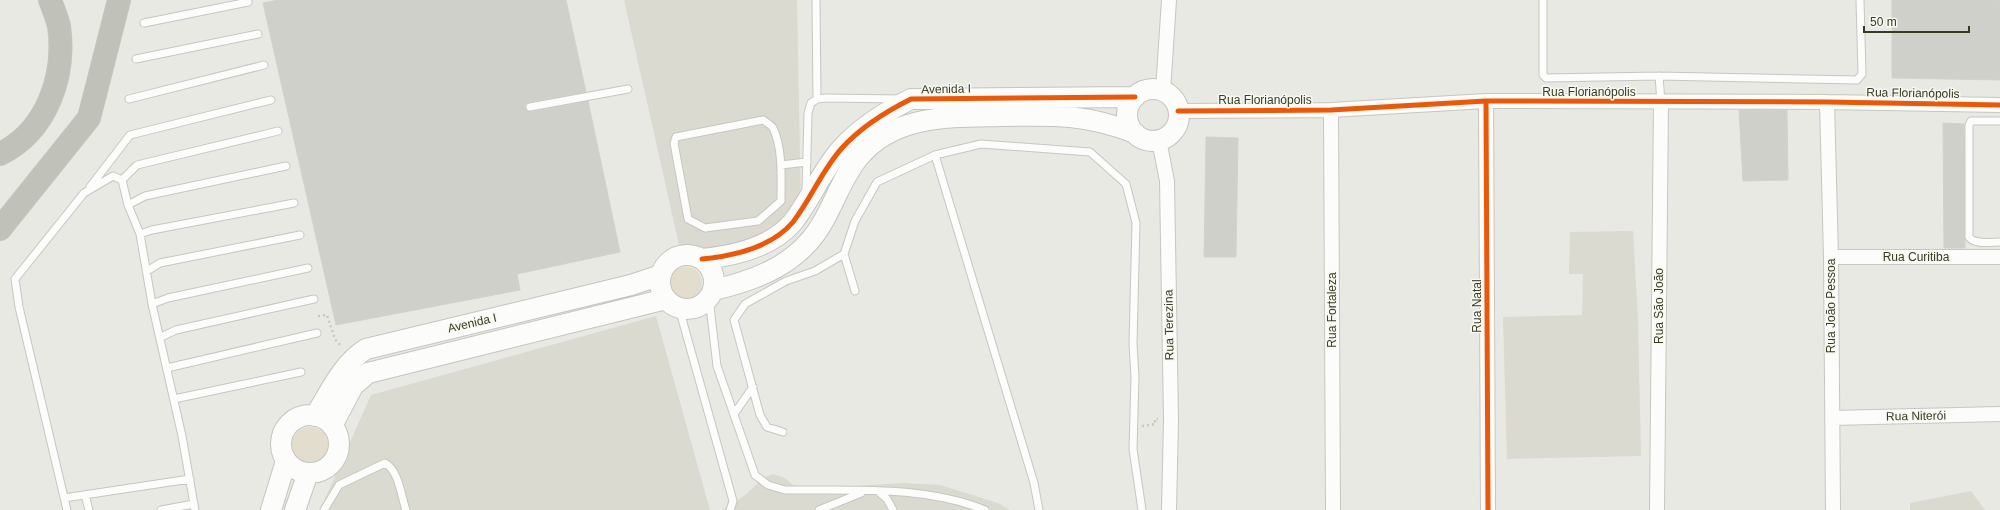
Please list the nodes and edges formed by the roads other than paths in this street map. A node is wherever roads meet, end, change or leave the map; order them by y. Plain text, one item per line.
1 (50, 0) edge
2 (119, 0) edge
3 (816, 0) edge
4 (1169, 0) edge
5 (1544, 0) edge
6 (1860, 0) edge
7 (248, 2) dead end
8 (144, 24) dead end
9 (258, 34) dead end
10 (136, 59) dead end
11 (264, 66) dead end
12 (1659, 76) junction
13 (628, 89) dead end
14 (1163, 91) junction
15 (1135, 97) junction
16 (129, 99) dead end
17 (817, 99) junction
18 (272, 100) dead end
19 (911, 100) junction
20 (1486, 101) junction
21 (1661, 102) junction
22 (1826, 102) junction
23 (2000, 105) edge
24 (530, 107) dead end
25 (1331, 110) junction
26 (1178, 111) junction
27 (2000, 121) edge
28 (278, 132) dead end
29 (1135, 133) junction
30 (1159, 140) junction
31 (0, 154) edge
32 (935, 155) junction
33 (807, 162) junction
34 (781, 165) junction
35 (286, 166) dead end
36 (122, 180) junction
37 (88, 190) junction
38 (806, 201) junction
39 (294, 203) dead end
40 (128, 205) junction
41 (0, 229) edge
42 (140, 234) junction
43 (300, 234) dead end
44 (2000, 242) edge
45 (844, 254) junction
46 (1831, 257) junction
47 (2000, 257) edge
48 (702, 259) junction
49 (308, 268) dead end
50 (147, 271) junction
51 (661, 275) junction
52 (855, 291) dead end
53 (711, 294) junction
54 (314, 299) dead end
55 (673, 303) junction
56 (152, 304) junction
57 (317, 333) dead end
58 (161, 337) junction
59 (167, 368) junction
60 (301, 372) dead end
61 (753, 387) junction
62 (174, 399) junction
63 (734, 414) junction
64 (2000, 414) edge
65 (315, 416) junction
66 (1832, 418) junction
67 (332, 426) junction
68 (783, 432) dead end
69 (286, 461) junction
70 (308, 473) junction
71 (190, 479) junction
72 (865, 492) junction
73 (879, 492) junction
74 (85, 495) junction
75 (64, 498) junction
76 (195, 507) edge
77 (67, 510) edge
78 (89, 510) edge
79 (161, 510) edge
80 (271, 510) edge
81 (295, 510) edge
82 (324, 510) edge
83 (406, 510) edge
84 (730, 510) edge
85 (819, 510) edge
86 (893, 510) edge
87 (985, 510) edge
88 (1039, 510) edge
89 (1142, 510) edge
90 (1169, 510) edge
91 (1333, 510) edge
92 (1488, 510) edge
93 (1657, 510) edge
94 (1833, 510) edge

1 - 31 highway
2 - 41 highway
3 - 17 lane
4 - 14 street
5 - 12 lane
6 - 12 lane
7 - 8 lane
9 - 10 lane
11 - 16 lane
12 - 21 lane
13 - 24 lane
14 - 15 street
14 - 26 street
15 - 19 street, Avenida I
15 - 29 street
17 - 19 lane
17 - 33 lane
18 - 37 lane
19 - 38 street, Avenida I
20 - 21 street, Rua Florianópolis
20 - 25 street, Rua Florianópolis
20 - 92 street, Rua Natal
21 - 22 street, Rua Florianópolis
21 - 93 street, Rua São João
22 - 23 street, Rua Florianópolis
22 - 46 street, Rua João Pessoa
25 - 26 street, Rua Florianópolis
25 - 91 street, Rua Fortaleza
26 - 30 street
27 - 44 lane
28 - 36 lane
29 - 30 street
29 - 53 street
30 - 90 street, Rua Terezina
32 - 45 lane
32 - 88 lane
32 - 89 lane
33 - 34 lane
33 - 38 lane
34 - 34 lane
35 - 40 lane
36 - 37 lane
36 - 40 lane
37 - 75 lane
38 - 48 street, Avenida I
39 - 42 lane
40 - 42 lane
42 - 50 lane
43 - 50 lane
45 - 52 lane
45 - 61 lane
46 - 47 street, Rua Curitiba
46 - 66 street, Rua João Pessoa
48 - 51 street
48 - 53 street
49 - 56 lane
50 - 56 lane
51 - 55 street
51 - 65 street, Avenida I
53 - 55 street
53 - 63 lane
54 - 58 lane
55 - 67 street, Avenida I
55 - 84 lane
56 - 58 lane
57 - 59 lane
58 - 59 lane
59 - 62 lane
60 - 62 lane
61 - 63 lane
61 - 68 lane
62 - 71 lane
63 - 72 lane
64 - 66 street, Rua Niterói
65 - 67 street
65 - 69 street
66 - 94 street, Rua João Pessoa
67 - 70 street
69 - 70 street
69 - 80 street
70 - 81 street
71 - 74 lane
71 - 76 lane
72 - 73 lane
72 - 85 lane
73 - 86 lane
73 - 87 lane
74 - 75 lane
74 - 78 lane
75 - 77 lane
76 - 79 lane
82 - 83 lane

